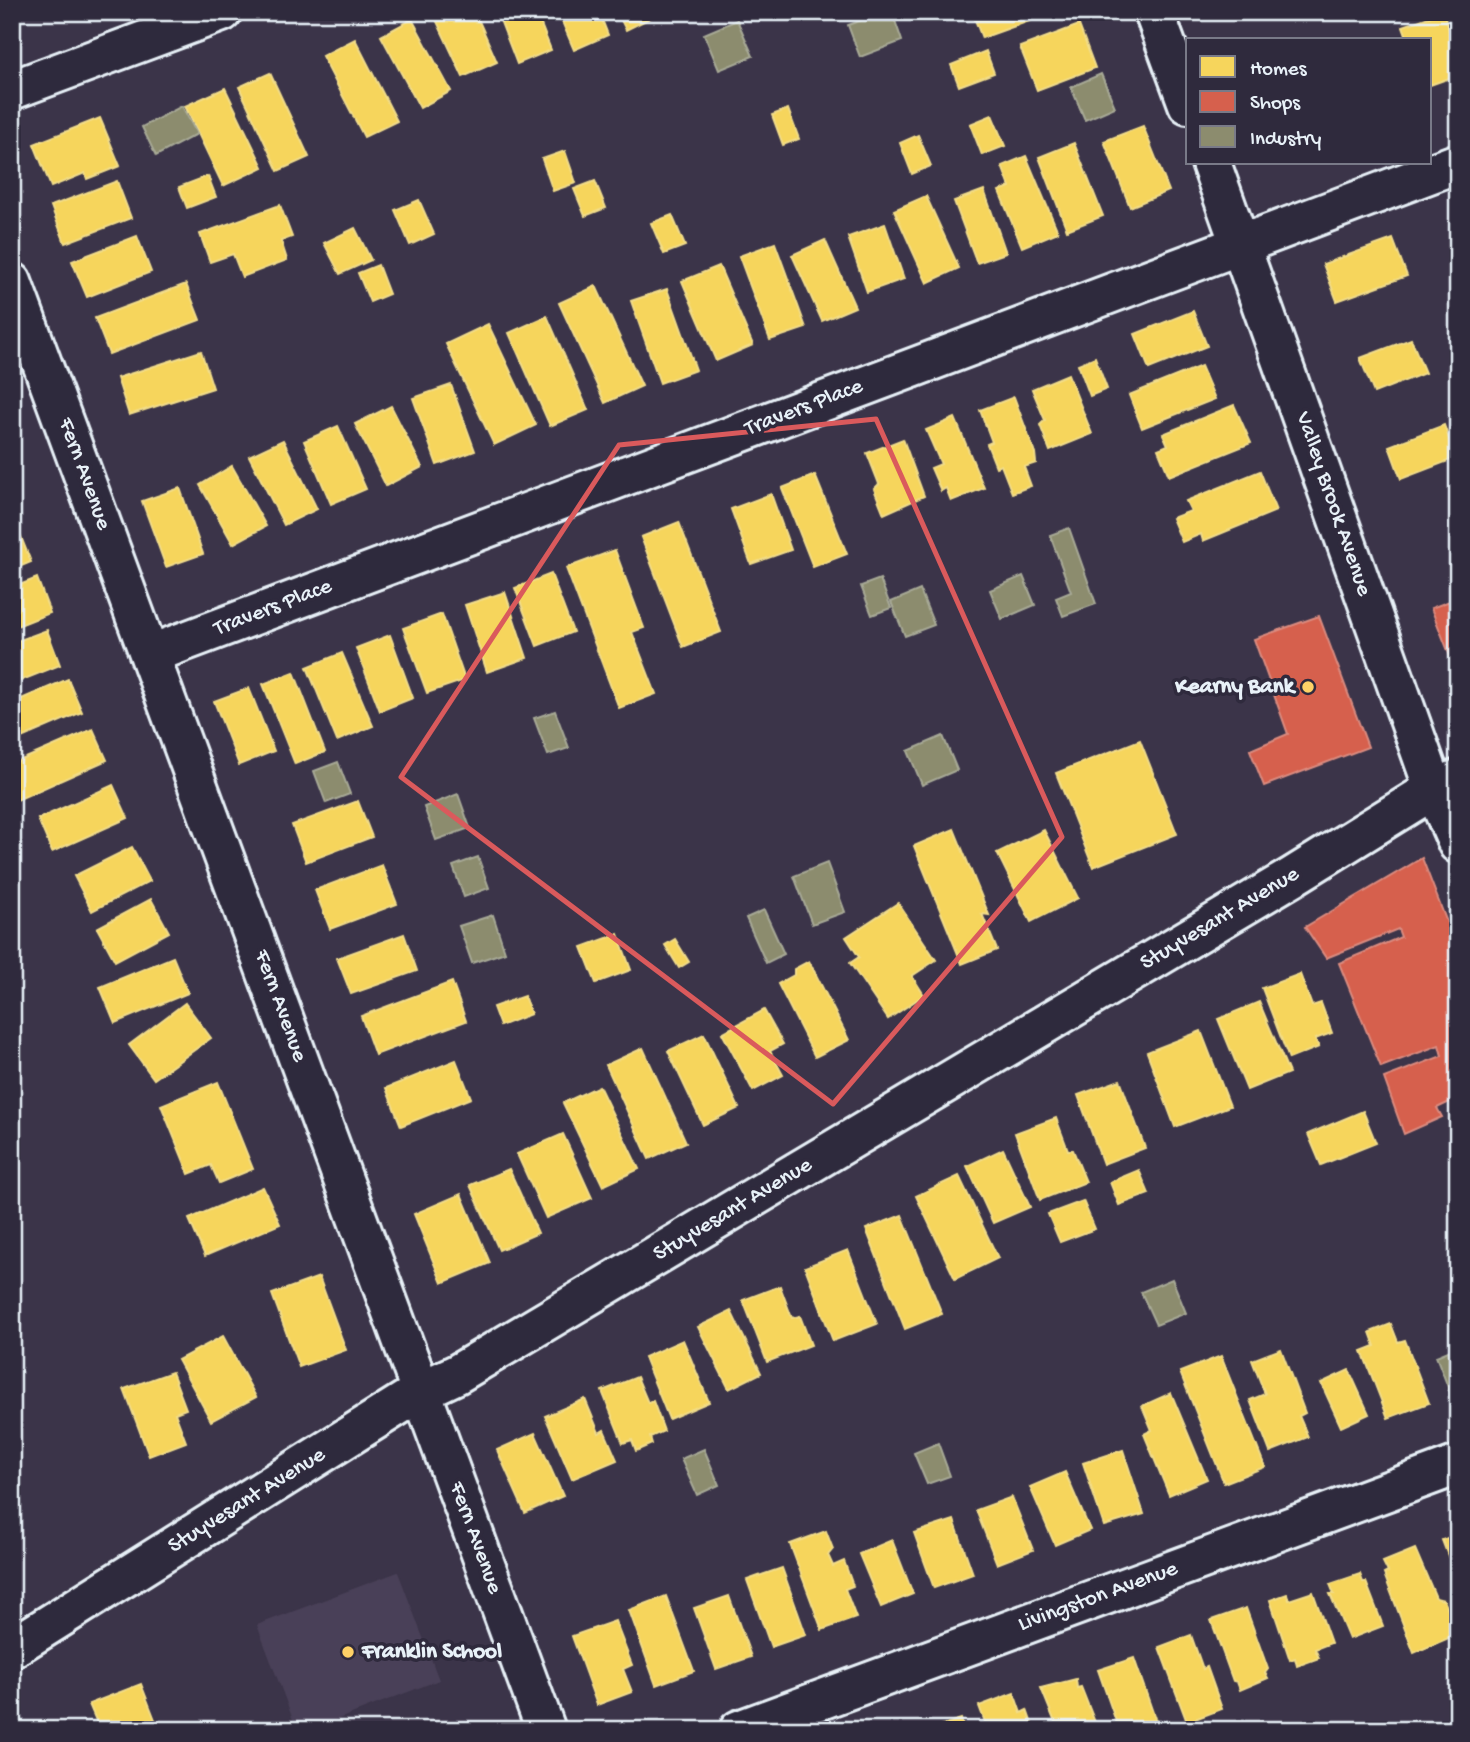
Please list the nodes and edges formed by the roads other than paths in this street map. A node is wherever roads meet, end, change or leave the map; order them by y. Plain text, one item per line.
1 (222, 12) edge
2 (1154, 12) edge
3 (12, 90) edge
4 (1186, 99) edge
5 (1458, 163) edge
6 (1211, 164) edge
7 (1241, 243) junction
8 (12, 282) edge
9 (151, 654) junction
10 (1446, 784) edge
11 (1458, 844) edge
12 (421, 1391) junction
13 (1458, 1465) edge
14 (12, 1648) edge
15 (546, 1730) edge
16 (739, 1730) edge

1 - 3 street
2 - 4 street
5 - 7 street, Travers Place
6 - 7 street, Valley Brook Avenue
7 - 9 street, Travers Place
7 - 10 street, Valley Brook Avenue
8 - 9 street, Fern Avenue
9 - 12 street, Fern Avenue
10 - 11 street, Valley Brook Avenue
10 - 12 street, Stuyvesant Avenue
12 - 14 street, Stuyvesant Avenue
12 - 15 street, Fern Avenue
13 - 16 street, Livingston Avenue

